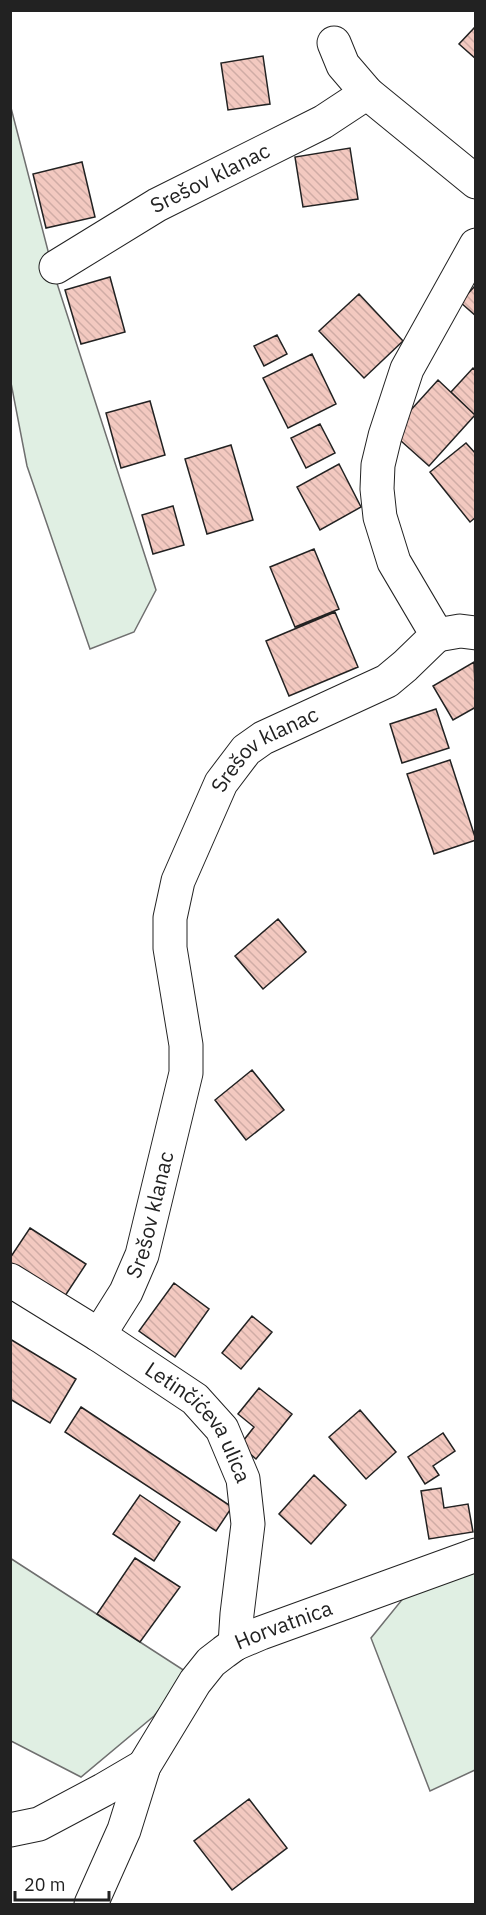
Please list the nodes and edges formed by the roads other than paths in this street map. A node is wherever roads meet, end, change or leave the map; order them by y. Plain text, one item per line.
1 (334, 42) dead end
2 (367, 93) junction
3 (476, 182) edge
4 (476, 245) edge
5 (56, 267) dead end
6 (476, 633) edge
7 (437, 635) junction
8 (10, 1280) edge
9 (99, 1335) junction
10 (476, 1555) edge
11 (235, 1644) junction
12 (144, 1766) junction
13 (10, 1830) edge
14 (91, 1905) edge

1 - 2 street
2 - 3 street
2 - 5 street, Srešov klanac
4 - 7 street
6 - 7 street
7 - 9 street, Srešov klanac
8 - 9 street, Letinčićeva ulica
9 - 11 street, Letinčićeva ulica
10 - 11 street, Horvatnica
11 - 12 street, Horvatnica
12 - 13 street, Horvatnica
12 - 14 street, Horvatnica

